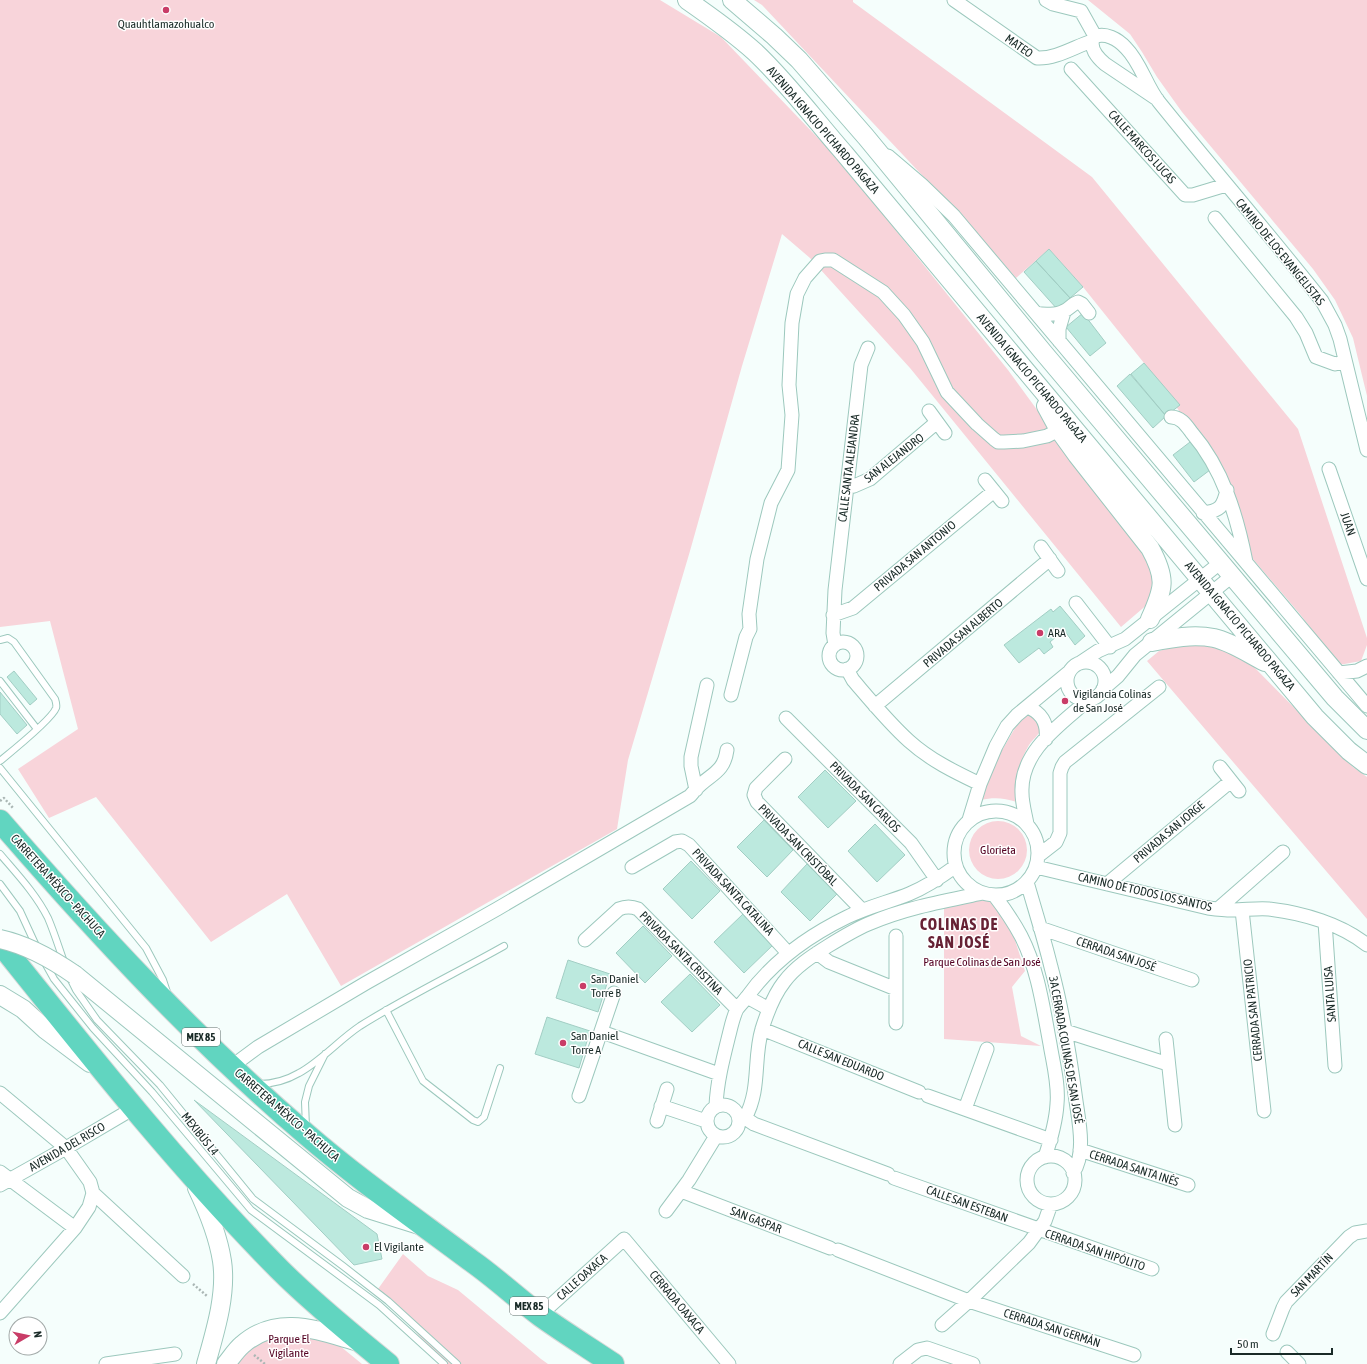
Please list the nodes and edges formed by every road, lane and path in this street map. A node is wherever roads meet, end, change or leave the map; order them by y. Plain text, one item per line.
1 (687, 0) edge
2 (732, 0) edge
3 (954, 0) edge
4 (1046, 0) edge
5 (1094, 39) junction
6 (1071, 69) dead end
7 (1156, 99) junction
8 (866, 138) junction
9 (1226, 185) junction
10 (1215, 218) dead end
11 (1064, 312) junction
12 (1036, 313) junction
13 (1089, 313) dead end
14 (1059, 341) junction
15 (868, 348) dead end
16 (1345, 362) junction
17 (1025, 369) junction
18 (930, 411) dead end
19 (1171, 417) dead end
20 (937, 422) junction
21 (1059, 430) junction
22 (945, 433) dead end
23 (1367, 450) edge
24 (1329, 469) dead end
25 (985, 480) dead end
26 (847, 487) junction
27 (1227, 490) junction
28 (994, 491) junction
29 (1002, 501) dead end
30 (1203, 513) junction
31 (1041, 547) dead end
32 (1050, 560) junction
33 (1247, 564) junction
34 (1226, 569) junction
35 (1058, 571) dead end
36 (1200, 579) junction
37 (1367, 579) edge
38 (1212, 592) junction
39 (1076, 603) dead end
40 (833, 615) junction
41 (1150, 619) junction
42 (0, 640) edge
43 (1152, 642) junction
44 (835, 645) junction
45 (1110, 646) junction
46 (1080, 663) junction
47 (1367, 666) edge
48 (1273, 667) junction
49 (847, 669) junction
50 (1069, 672) junction
51 (1339, 674) junction
52 (0, 681) edge
53 (707, 685) dead end
54 (1158, 687) dead end
55 (1103, 689) junction
56 (731, 695) dead end
57 (1088, 700) junction
58 (1366, 703) edge
59 (875, 706) junction
60 (1026, 707) junction
61 (1350, 715) junction
62 (1315, 717) junction
63 (786, 718) dead end
64 (37, 729) junction
65 (1367, 730) edge
66 (1046, 739) junction
67 (727, 750) dead end
68 (1349, 751) junction
69 (785, 759) dead end
70 (0, 761) edge
71 (1367, 765) edge
72 (1220, 767) dead end
73 (0, 768) edge
74 (980, 784) junction
75 (696, 790) junction
76 (0, 801) edge
77 (4, 812) edge
78 (969, 820) junction
79 (1027, 824) junction
80 (1283, 852) dead end
81 (0, 854) edge
82 (1037, 862) junction
83 (956, 866) junction
84 (632, 868) dead end
85 (937, 880) junction
86 (1026, 882) junction
87 (0, 884) edge
88 (1107, 884) junction
89 (989, 894) junction
90 (894, 900) junction
91 (1218, 909) junction
92 (862, 910) junction
93 (1242, 910) junction
94 (899, 913) junction
95 (1325, 922) junction
96 (1040, 928) junction
97 (896, 936) dead end
98 (0, 939) edge
99 (585, 940) dead end
100 (0, 943) edge
101 (1367, 945) edge
102 (504, 946) dead end
103 (788, 952) junction
104 (817, 953) junction
105 (1192, 980) dead end
106 (896, 989) junction
107 (614, 992) dead end
108 (0, 995) edge
109 (746, 997) junction
110 (737, 1009) junction
111 (769, 1009) junction
112 (386, 1010) junction
113 (174, 1011) junction
114 (896, 1023) dead end
115 (762, 1029) junction
116 (1065, 1031) junction
117 (602, 1032) junction
118 (1166, 1039) dead end
119 (987, 1049) dead end
120 (326, 1053) junction
121 (1168, 1064) junction
122 (1335, 1066) dead end
123 (231, 1067) junction
124 (500, 1068) dead end
125 (105, 1073) junction
126 (719, 1074) junction
127 (249, 1083) junction
128 (667, 1089) dead end
129 (0, 1093) edge
130 (580, 1096) dead end
131 (661, 1106) junction
132 (716, 1106) junction
133 (134, 1108) junction
134 (965, 1108) junction
135 (1264, 1111) dead end
136 (742, 1120) junction
137 (657, 1121) dead end
138 (706, 1121) junction
139 (1175, 1125) dead end
140 (306, 1134) junction
141 (716, 1136) junction
142 (1051, 1140) junction
143 (66, 1148) junction
144 (1080, 1150) junction
145 (1045, 1157) junction
146 (1073, 1173) junction
147 (192, 1176) junction
148 (3, 1179) edge
149 (1188, 1185) dead end
150 (681, 1191) junction
151 (93, 1193) junction
152 (1051, 1204) junction
153 (666, 1211) dead end
154 (427, 1227) junction
155 (75, 1228) junction
156 (1039, 1230) junction
157 (1367, 1231) edge
158 (624, 1239) joint
159 (1152, 1269) dead end
160 (183, 1276) joint
161 (970, 1300) junction
162 (220, 1306) junction
163 (0, 1313) edge
164 (540, 1315) junction
165 (942, 1325) dead end
166 (1273, 1334) dead end
167 (361, 1343) junction
168 (1287, 1352) dead end
169 (175, 1354) dead end
170 (1134, 1355) dead end
171 (106, 1364) edge
172 (206, 1364) edge
173 (226, 1364) edge
174 (388, 1364) edge
175 (444, 1364) edge
176 (457, 1364) edge
177 (614, 1364) edge
178 (729, 1364) edge
179 (900, 1364) edge
180 (973, 1364) edge
181 (1299, 1364) edge

1 - 17 main road, AVENIDA IGNACIO PICHARDO PAGAZA
2 - 8 main road, AVENIDA IGNACIO PICHARDO PAGAZA
3 - 5 street, MATEO
4 - 5 street
5 - 7 street, CAMINO DE LOS EVANGELISTAS
5 - 7 street, CAMINO DE LOS EVANGELISTAS
6 - 9 street, CALLE MARCOS LUCAS
7 - 9 street, CAMINO DE LOS EVANGELISTAS
8 - 12 street, AVENIDA IGNACIO PICHARDO PAGAZA
8 - 34 main road, AVENIDA IGNACIO PICHARDO PAGAZA
9 - 16 street, CAMINO DE LOS EVANGELISTAS
10 - 16 street
11 - 12 street
11 - 13 street
11 - 14 street
12 - 14 street, AVENIDA IGNACIO PICHARDO PAGAZA
14 - 30 street, AVENIDA IGNACIO PICHARDO PAGAZA
15 - 26 street, CALLE SANTA ALEJANDRA
16 - 23 street, CAMINO DE LOS EVANGELISTAS
17 - 21 main road
17 - 36 main road, AVENIDA IGNACIO PICHARDO PAGAZA
18 - 20 street
19 - 27 street
20 - 22 street
20 - 26 street, SAN ALEJANDRO
21 - 41 main road
21 - 56 street
24 - 37 street, JUAN
25 - 28 street
26 - 40 street, CALLE SANTA ALEJANDRA
27 - 30 street
27 - 33 street
28 - 29 street
28 - 40 street, PRIVADA SAN ANTONIO
30 - 33 street, AVENIDA IGNACIO PICHARDO PAGAZA
31 - 32 street
32 - 35 street
32 - 59 street, PRIVADA SAN ALBERTO
33 - 51 street, AVENIDA IGNACIO PICHARDO PAGAZA
34 - 36 street
34 - 38 street
34 - 61 main road, AVENIDA IGNACIO PICHARDO PAGAZA
36 - 38 main road, AVENIDA IGNACIO PICHARDO PAGAZA
36 - 41 street
38 - 43 street
38 - 48 main road, AVENIDA IGNACIO PICHARDO PAGAZA
39 - 45 street
40 - 44 street, CALLE SANTA ALEJANDRA
41 - 45 street
42 - 64 lane
43 - 48 main road
43 - 55 street
44 - 49 street
44 - 49 street
45 - 46 street
46 - 50 street
46 - 55 street
47 - 51 street
48 - 62 main road, AVENIDA IGNACIO PICHARDO PAGAZA
49 - 59 street
50 - 57 street
50 - 60 street
51 - 58 street, AVENIDA IGNACIO PICHARDO PAGAZA
52 - 64 lane
53 - 75 street
54 - 82 street
55 - 57 street
57 - 66 street
58 - 61 street
59 - 74 street
60 - 66 street
60 - 74 street
61 - 62 main road
61 - 65 main road, AVENIDA IGNACIO PICHARDO PAGAZA
61 - 68 main road
62 - 68 main road, AVENIDA IGNACIO PICHARDO PAGAZA
63 - 85 street, PRIVADA SAN CARLOS
64 - 70 lane
66 - 79 street
67 - 75 street
68 - 71 main road, AVENIDA IGNACIO PICHARDO PAGAZA
69 - 92 street, PRIVADA SAN CRISTÓBAL
72 - 88 street, PRIVADA SAN JORGE
73 - 113 lane
74 - 78 street
75 - 123 street
76 - 77 path
77 - 113 highway, CARRETERA MÉXICO - PACHUCA / MEX 85
78 - 79 street
78 - 83 street
79 - 82 street
80 - 91 street
81 - 176 lane, MEXIBÚS L4
82 - 86 street
82 - 88 street, CAMINO DE TODOS LOS SANTOS
83 - 85 street
83 - 89 street
84 - 103 street, PRIVADA SANTA CATALINA
85 - 90 street
86 - 89 street
86 - 96 street, 3A CERRADA COLINAS DE SAN JOSÉ
87 - 175 lane, MEXIBÚS L4
88 - 91 street, CAMINO DE TODOS LOS SANTOS
89 - 94 street
89 - 142 street, 3A CERRADA COLINAS DE SAN JOSÉ
90 - 92 street
90 - 94 street
91 - 93 street, CAMINO DE TODOS LOS SANTOS
92 - 103 street
93 - 95 street, CAMINO DE TODOS LOS SANTOS
93 - 135 street, CERRADA SAN PATRICIO
94 - 104 street
95 - 101 street, CAMINO DE TODOS LOS SANTOS
95 - 122 street, SANTA LUISA
96 - 105 street, CERRADA SAN JOSÉ
96 - 116 street, 3A CERRADA COLINAS DE SAN JOSÉ
97 - 106 street
98 - 154 main road, bridge
99 - 110 street, PRIVADA SANTA CRISTINA
100 - 125 highway
102 - 112 lane
103 - 109 street
104 - 106 street
104 - 111 street
106 - 114 street
107 - 117 street
108 - 125 main road
109 - 110 street
109 - 111 street
110 - 126 street
111 - 115 street
112 - 120 lane
112 - 124 lane
113 - 123 highway, CARRETERA MÉXICO - PACHUCA / MEX 85
115 - 134 street, CALLE SAN EDUARDO
115 - 136 street
116 - 121 street
116 - 144 street, 3A CERRADA COLINAS DE SAN JOSÉ
117 - 126 street
117 - 130 street
118 - 121 street
119 - 134 street
120 - 127 lane
120 - 140 lane
121 - 139 street
123 - 127 highway, CARRETERA MÉXICO - PACHUCA / MEX 85
125 - 133 highway
126 - 132 street
127 - 140 highway, CARRETERA MÉXICO - PACHUCA / MEX 85
128 - 131 street
129 - 143 street
131 - 137 street
131 - 138 street
132 - 136 street
132 - 138 street
133 - 143 street, AVENIDA DEL RISCO
133 - 147 highway
134 - 142 street, CALLE SAN EDUARDO
136 - 141 street
136 - 156 street, CALLE SAN ESTEBAN
138 - 141 street
140 - 154 highway, CARRETERA MÉXICO - PACHUCA / MEX 85
141 - 150 street
142 - 145 street, 3A CERRADA COLINAS DE SAN JOSÉ
143 - 148 street, AVENIDA DEL RISCO
143 - 151 street
144 - 146 street, 3A CERRADA COLINAS DE SAN JOSÉ
144 - 149 street, CERRADA SANTA INÉS
145 - 146 street
145 - 152 street
146 - 152 street
147 - 162 main road
147 - 167 highway
148 - 155 street
150 - 153 street
150 - 161 street, SAN GASPAR
151 - 155 street
151 - 160 street
152 - 156 street
154 - 164 highway, CARRETERA MÉXICO - PACHUCA / MEX 85
155 - 163 street
156 - 159 street, CERRADA SAN HIPÓLITO
156 - 161 street
157 - 166 street, SAN MARTÍN
158 - 164 street, CALLE OAXACA
158 - 178 street, CERRADA OAXACA
160 - 162 path
161 - 165 street
161 - 170 street, CERRADA SAN GERMÁN
162 - 172 main road
164 - 177 highway, CARRETERA MÉXICO - PACHUCA / MEX 85
167 - 173 main road
167 - 174 highway
168 - 181 street
169 - 171 street
179 - 180 street

